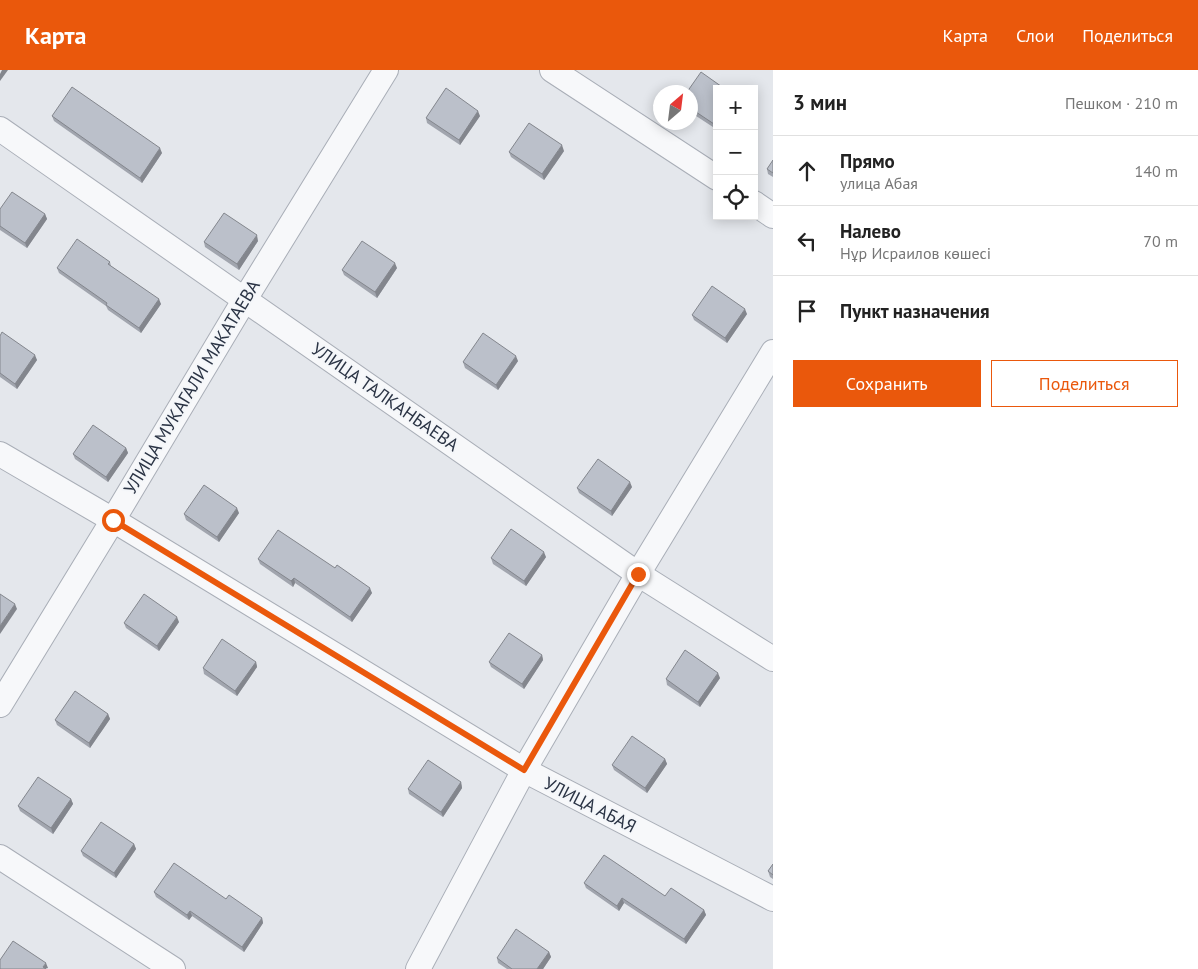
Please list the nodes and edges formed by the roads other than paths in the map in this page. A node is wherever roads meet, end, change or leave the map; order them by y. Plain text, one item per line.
1 (386, 70) edge
2 (552, 70) edge
3 (0, 129) edge
4 (713, 175) edge
5 (758, 206) edge
6 (773, 216) edge
7 (244, 299) junction
8 (773, 352) edge
9 (0, 454) edge
10 (113, 520) junction
11 (638, 574) junction
12 (773, 659) edge
13 (0, 705) edge
14 (524, 770) junction
15 (0, 857) edge
16 (773, 899) edge
17 (173, 969) edge
18 (418, 969) edge

1 - 7 street, УЛИЦА МУКАГАЛИ МАКАТАЕВА
2 - 4 street
3 - 7 street, УЛИЦА ТАЛКАНБАЕВА
5 - 6 street
7 - 10 street, УЛИЦА МУКАГАЛИ МАКАТАЕВА
7 - 11 street, УЛИЦА ТАЛКАНБАЕВА
8 - 11 street
9 - 10 street, УЛИЦА АБАЯ
10 - 13 street, УЛИЦА МУКАГАЛИ МАКАТАЕВА
10 - 14 street, УЛИЦА АБАЯ
11 - 12 street, УЛИЦА ТАЛКАНБАЕВА
11 - 14 street
14 - 16 street, УЛИЦА АБАЯ
14 - 18 street
15 - 17 street

